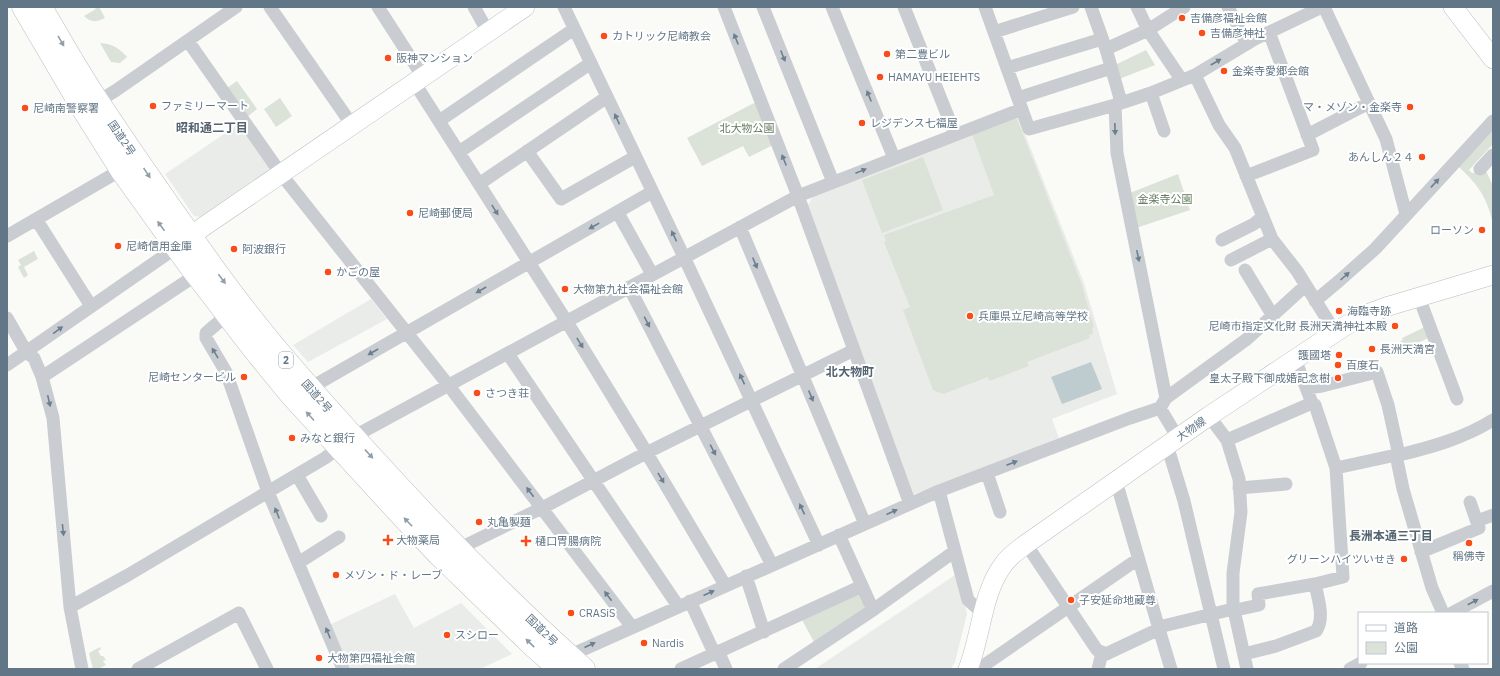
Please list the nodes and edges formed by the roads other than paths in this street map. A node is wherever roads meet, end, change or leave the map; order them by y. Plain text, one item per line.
1 (23, 7) edge
2 (41, 7) edge
3 (236, 7) edge
4 (270, 7) edge
5 (378, 7) edge
6 (474, 7) edge
7 (525, 7) edge
8 (564, 7) edge
9 (724, 7) edge
10 (765, 7) edge
11 (832, 7) edge
12 (904, 7) edge
13 (985, 7) edge
14 (1073, 7) edge
15 (1091, 7) edge
16 (1137, 7) edge
17 (1184, 7) edge
18 (1229, 7) edge
19 (1323, 7) edge
20 (1453, 7) edge
21 (574, 29) junction
22 (1148, 30) junction
23 (488, 32) junction
24 (994, 32) junction
25 (1269, 32) junction
26 (188, 41) junction
27 (1104, 44) junction
28 (1247, 44) junction
29 (1493, 58) edge
30 (591, 64) junction
31 (1006, 68) junction
32 (1111, 68) junction
33 (1194, 75) junction
34 (419, 80) junction
35 (1181, 80) junction
36 (1150, 93) junction
37 (607, 98) junction
38 (1369, 102) junction
39 (1020, 104) junction
40 (1118, 104) junction
41 (91, 106) junction
42 (439, 121) junction
43 (1493, 121) edge
44 (352, 125) junction
45 (1164, 131) dead end
46 (955, 134) junction
47 (1307, 135) junction
48 (528, 151) junction
49 (459, 152) junction
50 (1493, 155) edge
51 (635, 157) junction
52 (894, 158) junction
53 (1480, 169) dead end
54 (121, 170) junction
55 (281, 174) junction
56 (1246, 176) junction
57 (833, 182) junction
58 (479, 184) junction
59 (652, 192) junction
60 (798, 196) junction
61 (618, 213) junction
62 (1406, 214) junction
63 (1263, 216) junction
64 (36, 219) junction
65 (740, 227) junction
66 (7, 236) edge
67 (1272, 239) junction
68 (1222, 240) dead end
69 (184, 242) junction
70 (684, 257) junction
71 (1232, 260) dead end
72 (528, 263) junction
73 (1244, 270) dead end
74 (652, 274) junction
75 (1493, 275) edge
76 (186, 281) dead end
77 (1306, 286) junction
78 (629, 287) junction
79 (1315, 301) junction
80 (92, 306) junction
81 (1423, 308) dead end
82 (227, 315) junction
83 (1273, 316) junction
84 (7, 318) edge
85 (567, 322) junction
86 (407, 332) junction
87 (1335, 332) junction
88 (854, 350) junction
89 (27, 353) junction
90 (508, 354) junction
91 (1295, 359) junction
92 (7, 366) edge
93 (802, 375) junction
94 (42, 377) junction
95 (449, 386) junction
96 (310, 388) junction
97 (1307, 388) junction
98 (1457, 399) dead end
99 (752, 400) junction
100 (1163, 403) junction
101 (1312, 403) junction
102 (1209, 416) junction
103 (1493, 420) edge
104 (701, 426) junction
105 (1227, 440) junction
106 (1173, 442) junction
107 (339, 448) junction
108 (646, 453) junction
109 (1397, 455) junction
110 (1336, 468) junction
111 (987, 473) junction
112 (297, 475) junction
113 (593, 481) junction
114 (1116, 481) junction
115 (1286, 484) dead end
116 (1239, 488) junction
117 (939, 491) junction
118 (268, 492) junction
119 (1470, 502) dead end
120 (910, 504) junction
121 (542, 508) junction
122 (1000, 512) dead end
123 (1493, 515) edge
124 (321, 516) dead end
125 (1477, 522) junction
126 (865, 524) junction
127 (839, 535) junction
128 (339, 537) dead end
129 (1026, 544) junction
130 (818, 545) junction
131 (458, 549) junction
132 (955, 551) junction
133 (1421, 552) junction
134 (1138, 559) junction
135 (298, 563) junction
136 (772, 565) junction
137 (746, 576) junction
138 (1315, 584) junction
139 (725, 585) junction
140 (862, 586) junction
141 (1493, 591) edge
142 (684, 604) junction
143 (70, 606) junction
144 (1069, 607) junction
145 (1233, 609) junction
146 (873, 610) junction
147 (983, 611) junction
148 (1443, 612) edge
149 (1454, 612) edge
150 (1212, 614) junction
151 (632, 627) junction
152 (1159, 629) junction
153 (764, 632) junction
154 (717, 653) junction
155 (1102, 653) junction
156 (1245, 660) edge
157 (1359, 664) edge
158 (561, 665) edge
159 (979, 666) edge
160 (1224, 667) edge
161 (82, 669) edge
162 (138, 669) edge
163 (267, 669) edge
164 (342, 669) edge
165 (681, 669) edge
166 (726, 669) edge
167 (784, 669) edge
168 (1098, 669) edge
169 (1171, 669) edge
170 (1350, 669) edge

1 - 41 highway, 国道2号 / 2
2 -> 41 highway, 国道2号 / 2
3 - 26 street
4 - 44 street
5 - 34 street
6 - 23 street
7 - 23 street
8 - 21 street
60 -> 9 street
10 -> 57 street
52 -> 11 street
12 - 46 street
13 - 24 street
14 - 24 street
15 - 27 street
16 - 22 street
17 - 22 street
18 - 28 street
19 - 25 street
19 - 38 street
20 - 29 street
21 - 30 street
21 - 42 street
22 - 27 street
22 - 35 street
23 - 34 street
24 - 31 street
25 - 28 street
25 - 47 street
26 - 41 street
26 - 55 street
27 - 31 street
27 - 32 street
33 -> 28 street
30 - 37 street
30 - 49 street
31 - 39 street
32 - 39 street
32 - 40 street
33 - 35 street
33 - 56 street
34 - 42 street
34 - 44 street
35 - 36 street
36 - 40 street
36 - 45 street
37 - 48 street
51 -> 37 street
38 - 47 street
38 - 62 street
39 - 40 street
39 - 46 street
40 -> 100 street
41 - 54 highway, 国道2号 / 2
41 -> 69 highway, 国道2号 / 2
42 - 49 street
62 -> 43 street
44 - 55 street
46 - 52 street
47 - 56 street
48 - 51 street
48 - 58 street
49 - 58 street
50 - 53 street
51 - 59 street
57 -> 52 street
54 - 64 street
69 -> 54 highway, 国道2号 / 2
55 - 69 street
55 - 86 street
56 - 63 street
57 - 60 street
58 -> 72 street
59 - 61 street
70 -> 59 street
60 - 65 street
60 - 88 street
61 -> 72 street
61 - 74 street
79 -> 62 street
63 - 67 street
63 - 68 street
64 - 66 street
64 - 80 street
65 - 70 street
65 -> 93 street
67 - 71 street
67 - 77 street
69 - 80 street
69 - 82 highway, 国道2号 / 2
69 -> 96 highway, 国道2号 / 2
70 - 74 street
99 -> 70 street
72 - 85 street
72 -> 86 street
73 - 83 street
74 - 78 street
75 - 87 street, 大物線
76 - 94 street
77 - 79 street
77 - 83 street
78 - 85 street
78 -> 104 street
79 - 87 street
89 -> 80 street
81 - 98 street
107 -> 82 highway, 国道2号 / 2
118 -> 82 street
83 - 100 street
84 - 89 street
85 - 90 street
85 -> 108 street
86 - 95 street
86 -> 96 street
87 - 91 street, 大物線
88 - 93 street
88 - 120 street
89 - 92 street
89 - 94 street
90 - 95 street
90 - 113 street
91 - 97 street
91 - 102 street, 大物線
93 - 99 street
93 -> 126 street
94 -> 143 street
95 - 107 street
121 -> 95 street
96 - 107 highway, 国道2号 / 2
97 - 101 street
97 - 109 street
99 - 104 street
130 -> 99 street
100 - 106 street
111 -> 100 street
101 - 105 street
101 - 110 street
102 - 105 street
102 - 106 street, 大物線
103 - 109 street
104 - 108 street
104 -> 136 street
105 - 116 street
106 - 114 street, 大物線
106 - 150 street
107 - 112 street
107 -> 131 highway, 国道2号 / 2
158 -> 107 highway, 国道2号 / 2
108 - 113 street
108 -> 139 street
109 - 110 street
109 - 133 street
110 - 138 street
111 - 117 street
111 - 122 street
112 - 118 street
112 - 124 street
113 - 121 street
113 - 142 street
114 - 129 street, 大物線
114 - 134 street
115 - 116 street
116 - 145 street
117 - 120 street
117 - 132 street
135 -> 118 street
118 - 143 street
119 - 125 street
126 -> 120 street
121 - 131 street
151 -> 121 street
123 - 125 street
125 - 133 street
126 - 127 street
127 - 130 street
127 - 140 street
128 - 135 street
129 - 144 street
129 - 147 street, 大物線
130 - 136 street
131 - 158 highway, 国道2号 / 2
132 - 146 street
132 - 147 street
133 - 148 street
134 - 144 street
134 - 152 street
164 -> 135 street
136 - 137 street
137 - 139 street
137 - 153 street
138 - 145 street
138 - 156 street
142 -> 139 street
140 - 146 street
140 - 153 street
149 -> 141 street
142 - 151 street
142 - 154 street
143 - 161 street
144 - 155 street
144 - 159 street
145 - 150 street
145 - 156 street
146 - 167 street
147 - 159 street, 大物線
150 - 152 street
150 - 160 street
158 -> 151 street
152 - 155 street
152 - 169 street
153 - 154 street
154 - 165 street
154 - 166 street
155 - 168 street
156 - 160 street
157 - 170 street
162 - 163 street

